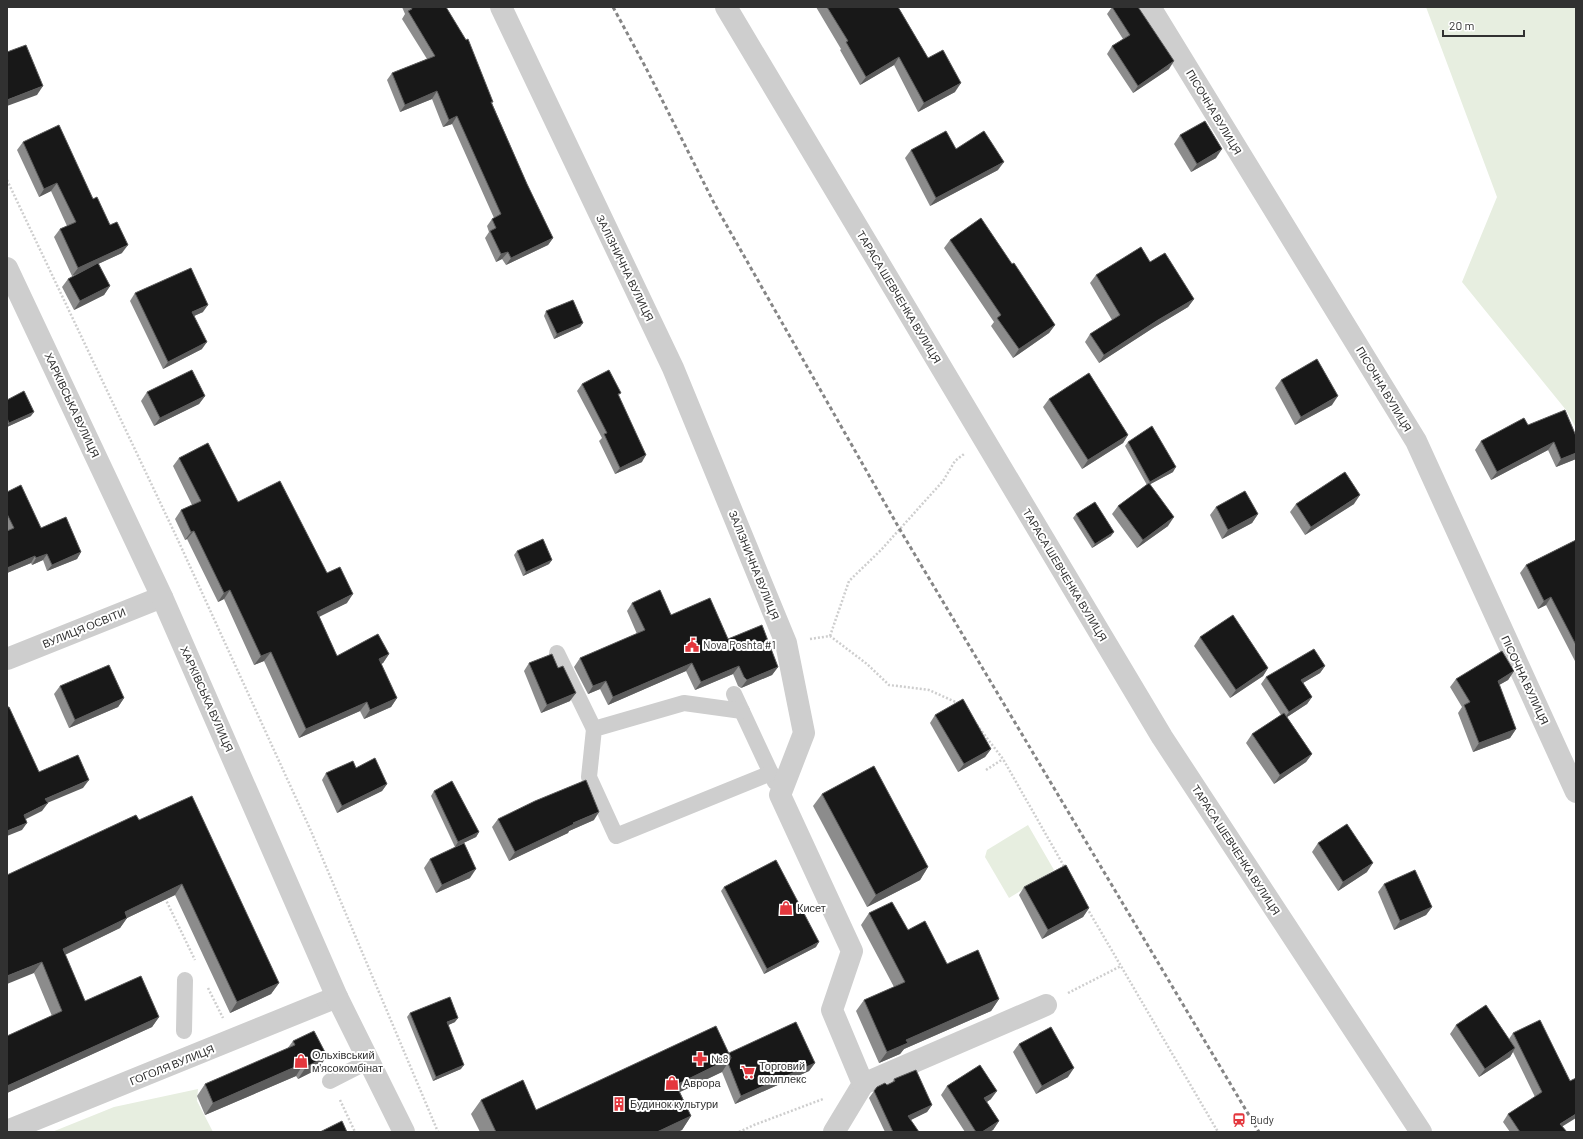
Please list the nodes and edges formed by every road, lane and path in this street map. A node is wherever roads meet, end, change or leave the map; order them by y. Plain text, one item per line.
1 (501, 7) edge
2 (726, 7) edge
3 (1150, 7) edge
4 (7, 180) edge
5 (7, 268) edge
6 (984, 438) junction
7 (162, 597) junction
8 (830, 636) junction
9 (786, 643) junction
10 (557, 653) dead end
11 (7, 659) edge
12 (734, 694) dead end
13 (962, 704) edge
14 (742, 711) junction
15 (975, 722) edge
16 (594, 729) junction
17 (1002, 759) junction
18 (986, 770) dead end
19 (771, 773) junction
20 (1576, 792) edge
21 (780, 795) junction
22 (1066, 869) edge
23 (163, 895) edge
24 (1085, 904) edge
25 (197, 964) dead end
26 (1121, 966) junction
27 (185, 980) dead end
28 (207, 985) dead end
29 (337, 997) junction
30 (1046, 1005) joint
31 (184, 1031) dead end
32 (232, 1040) junction
33 (369, 1061) junction
34 (330, 1081) joint
35 (863, 1084) junction
36 (827, 1098) dead end
37 (7, 1131) edge
38 (355, 1132) edge
39 (404, 1132) edge
40 (438, 1132) edge
41 (739, 1132) edge
42 (834, 1132) edge
43 (1218, 1132) edge
44 (1421, 1132) edge

1 - 9 street, ЗАЛІЗНИЧНА ВУЛИЦЯ
2 - 6 street, ТАРАСА ШЕВЧЕНКА ВУЛИЦЯ
3 - 20 street, ПІСОЧНА ВУЛИЦЯ
4 - 40 path
5 - 7 street, ХАРКІВСЬКА ВУЛИЦЯ
6 - 8 path
6 - 44 street, ТАРАСА ШЕВЧЕНКА ВУЛИЦЯ
7 - 11 street, ВУЛИЦЯ ОСВІТИ
7 - 29 street, ХАРКІВСЬКА ВУЛИЦЯ
8 - 9 path
8 - 13 path
9 - 21 street, ЗАЛІЗНИЧНА ВУЛИЦЯ
10 - 16 lane
12 - 14 lane
14 - 16 lane
14 - 19 lane
15 - 17 path
16 - 19 lane
17 - 18 path
17 - 22 path
19 - 21 lane
21 - 35 street
23 - 25 path
24 - 26 path
26 - 30 path
26 - 43 path
27 - 31 lane
28 - 32 path
29 - 32 street, ГОГОЛЯ ВУЛИЦЯ
29 - 33 street, ХАРКІВСЬКА ВУЛИЦЯ
30 - 35 street
32 - 37 street, ГОГОЛЯ ВУЛИЦЯ
33 - 34 lane
33 - 39 street, ХАРКІВСЬКА ВУЛИЦЯ
34 - 38 path
35 - 42 street
36 - 41 path

